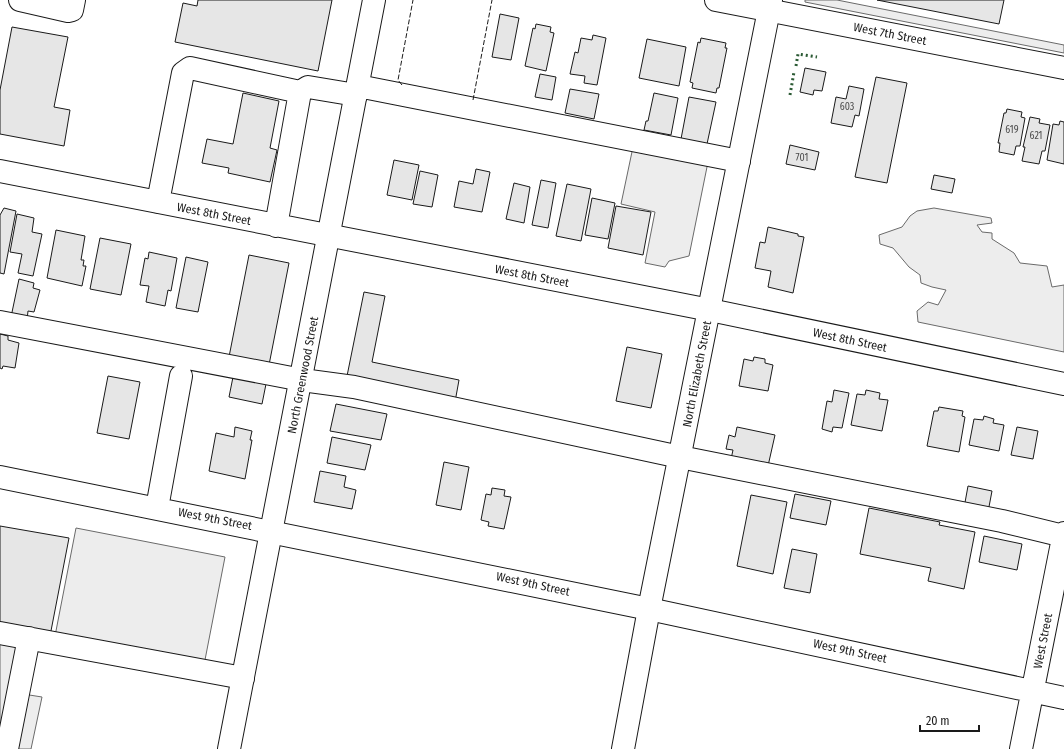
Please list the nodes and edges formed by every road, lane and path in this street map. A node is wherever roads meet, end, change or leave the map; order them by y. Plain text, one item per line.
1 (20, 0) edge
2 (74, 0) edge
3 (374, 0) edge
4 (716, 0) edge
5 (770, 5) edge
6 (1064, 68) edge
7 (357, 91) junction
8 (300, 92) junction
9 (739, 161) junction
10 (0, 171) edge
11 (158, 202) junction
12 (276, 226) junction
13 (330, 236) junction
14 (710, 310) junction
15 (0, 322) edge
16 (181, 376) dead end
17 (302, 380) junction
18 (1064, 384) edge
19 (680, 457) junction
20 (0, 477) edge
21 (156, 508) junction
22 (272, 531) junction
23 (1064, 535) edge
24 (649, 608) junction
25 (0, 633) edge
26 (29, 638) junction
27 (243, 678) junction
28 (1033, 691) junction
29 (1064, 698) edge
30 (7, 749) edge
31 (229, 749) edge
32 (623, 749) edge
33 (1021, 749) edge

1 - 2 street
3 - 7 street, North Greenwood Street
4 - 5 street, West 7th Street
5 - 6 street, West 7th Street
5 - 9 street, North Elizabeth Street
7 - 8 street
7 - 9 street
7 - 13 street, North Greenwood Street
8 - 11 street
8 - 12 street
9 - 14 street, North Elizabeth Street
10 - 11 street, West 8th Street
11 - 12 street, West 8th Street
12 - 13 street, West 8th Street
13 - 14 street, West 8th Street
13 - 17 street, North Greenwood Street
14 - 18 street, West 8th Street
14 - 19 street, North Elizabeth Street
15 - 17 street
16 - 21 street
17 - 19 street
17 - 22 street, North Greenwood Street
19 - 23 street
19 - 24 street, North Elizabeth Street
20 - 21 street, West 9th Street
21 - 22 street, West 9th Street
22 - 24 street, West 9th Street
22 - 27 street, North Greenwood Street
23 - 28 street, West Street
24 - 28 street, West 9th Street
24 - 32 street, North Elizabeth Street
25 - 26 street
26 - 27 street
26 - 30 street
27 - 31 street, North Greenwood Street
28 - 29 street, West 9th Street
28 - 33 street, West Street

